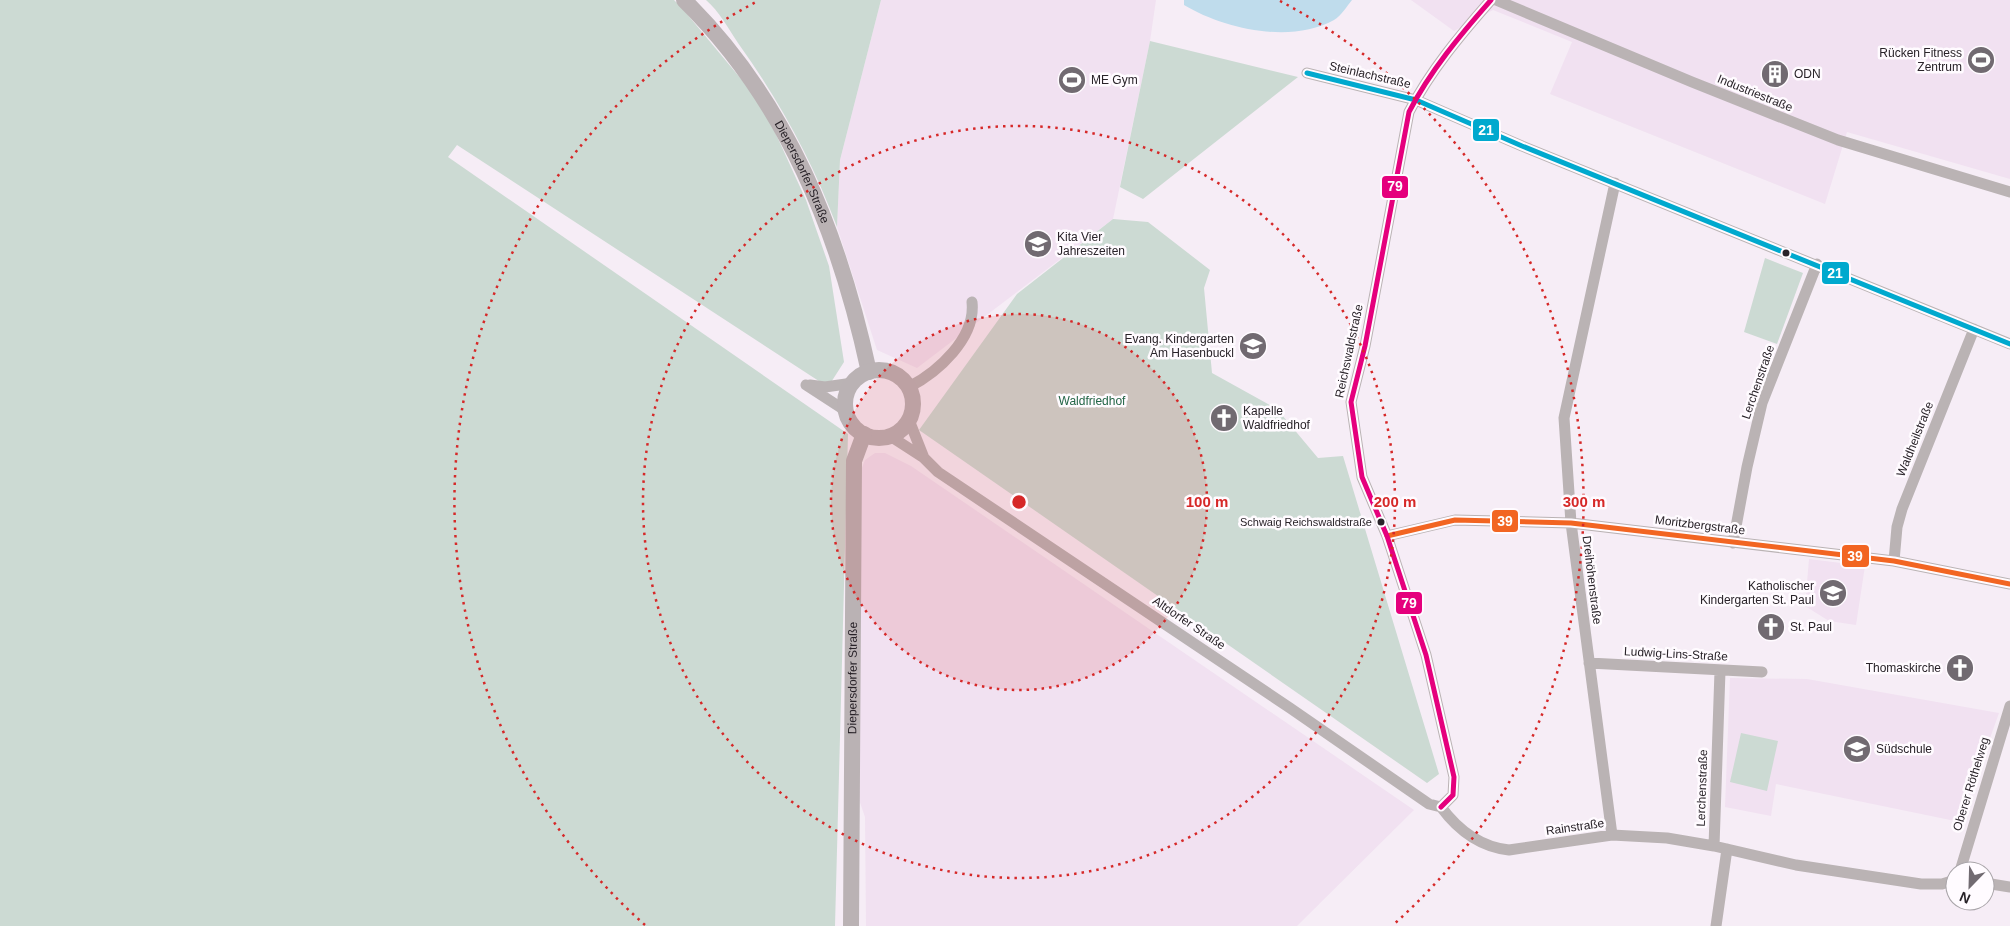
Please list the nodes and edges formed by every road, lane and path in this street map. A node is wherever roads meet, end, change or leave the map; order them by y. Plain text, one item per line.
1 (684, 0) edge
2 (1491, 0) edge
3 (1496, 0) edge
4 (1307, 73) dead end
5 (1416, 100) junction
6 (1616, 183) junction
7 (2010, 192) edge
8 (1816, 264) junction
9 (972, 302) dead end
10 (1974, 330) junction
11 (2010, 344) edge
12 (869, 372) junction
13 (853, 383) junction
14 (909, 387) junction
15 (846, 411) junction
16 (909, 420) junction
17 (864, 434) junction
18 (890, 436) junction
19 (924, 458) junction
20 (1571, 523) junction
21 (1387, 536) junction
22 (1733, 543) junction
23 (1894, 562) junction
24 (2010, 584) edge
25 (1589, 663) junction
26 (1720, 671) junction
27 (1762, 672) dead end
28 (2010, 706) edge
29 (1441, 807) junction
30 (1612, 836) junction
31 (1714, 846) junction
32 (1727, 849) junction
33 (1963, 861) edge
34 (1945, 883) edge
35 (1995, 885) edge
36 (2010, 887) edge
37 (851, 926) edge
38 (1716, 926) edge

1 - 12 street, Diepersdorfer Straße
2 - 5 street, Reichswaldstraße
3 - 7 street, Industriestraße
4 - 5 street, Steinlachstraße
5 - 6 street, Steinlachstraße
5 - 21 street, Reichswaldstraße
6 - 8 street, Steinlachstraße
6 - 20 street, Dreihöhenstraße
8 - 10 street, Steinlachstraße
8 - 22 street, Lerchenstraße
9 - 14 street
10 - 11 street, Steinlachstraße
10 - 23 street, Waldheilstraße
12 - 13 street
12 - 14 street
13 - 15 street
13 - 15 street
14 - 16 street
15 - 17 street
16 - 18 street
16 - 19 street, Altdorfer Straße
17 - 18 street
17 - 37 street, Diepersdorfer Straße
18 - 19 street, Altdorfer Straße
19 - 29 street, Altdorfer Straße
20 - 21 street, Moritzbergstraße
20 - 22 street, Moritzbergstraße
20 - 25 street, Dreihöhenstraße
21 - 29 street, Reichswaldstraße
22 - 23 street, Moritzbergstraße
23 - 24 street, Moritzbergstraße
25 - 26 street, Ludwig-Lins-Straße
25 - 30 street, Dreihöhenstraße
26 - 27 street, Ludwig-Lins-Straße
26 - 31 street, Lerchenstraße
28 - 33 street, Oberer Röthelweg
29 - 30 street, Rainstraße
30 - 31 street, Rainstraße
31 - 32 street, Rainstraße
32 - 34 street, Rainstraße
32 - 38 street
35 - 36 street

